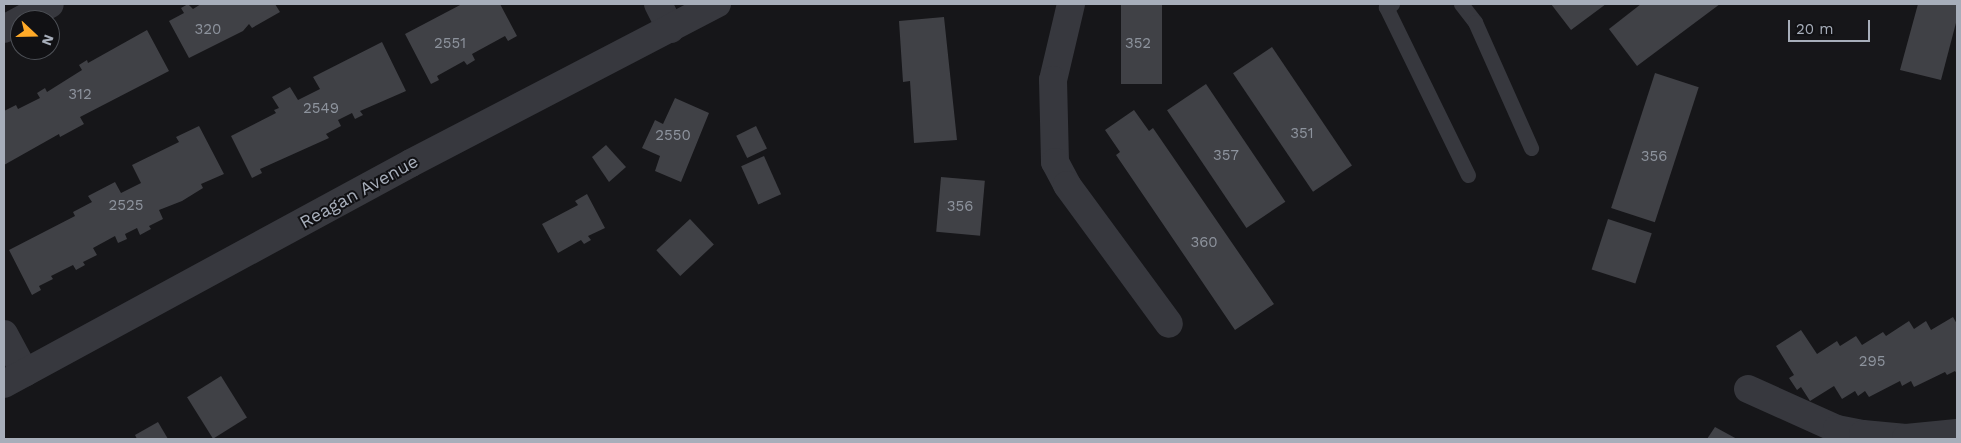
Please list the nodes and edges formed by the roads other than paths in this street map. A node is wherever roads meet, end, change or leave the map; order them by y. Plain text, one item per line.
1 (50, 4) edge
2 (658, 4) edge
3 (717, 4) edge
4 (1070, 4) edge
5 (1392, 4) edge
6 (1461, 4) edge
7 (4, 28) edge
8 (671, 29) junction
9 (1531, 148) dead end
10 (1468, 175) dead end
11 (1169, 324) dead end
12 (4, 334) edge
13 (14, 378) edge
14 (1748, 389) dead end
15 (1957, 433) edge

1 - 7 street
2 - 8 street
3 - 8 street, Reagan Avenue
4 - 11 street
5 - 10 lane
6 - 9 lane
8 - 13 street, Reagan Avenue
12 - 13 street
14 - 15 street

